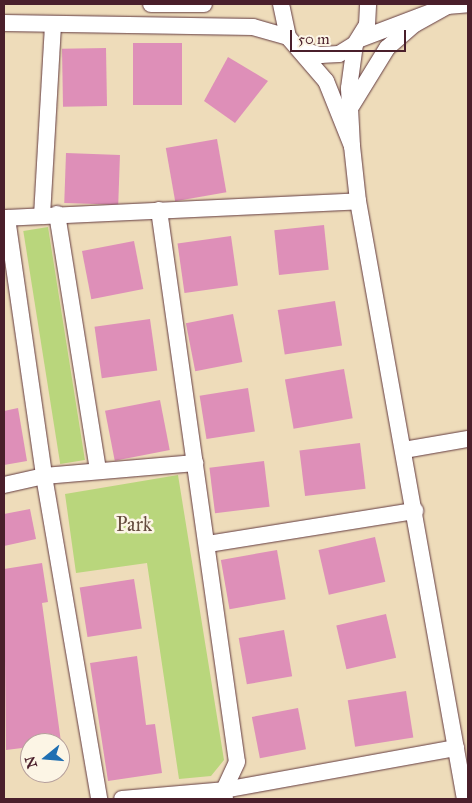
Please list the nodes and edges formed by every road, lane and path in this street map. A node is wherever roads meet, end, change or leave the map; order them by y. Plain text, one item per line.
1 (151, 4) edge
2 (204, 4) edge
3 (281, 4) edge
4 (368, 4) edge
5 (428, 4) edge
6 (468, 4) edge
7 (447, 6) junction
8 (4, 23) edge
9 (53, 24) junction
10 (288, 37) junction
11 (357, 41) junction
12 (302, 50) junction
13 (350, 109) junction
14 (352, 146) junction
15 (358, 201) junction
16 (159, 210) junction
17 (49, 215) junction
18 (5, 218) edge
19 (468, 439) edge
20 (404, 450) junction
21 (195, 463) junction
22 (98, 470) junction
23 (44, 476) junction
24 (4, 485) edge
25 (415, 511) junction
26 (208, 544) junction
27 (456, 748) junction
28 (224, 795) edge
29 (99, 799) edge
30 (122, 799) edge
31 (465, 799) edge

1 - 2 street
3 - 10 street
4 - 11 street
5 - 7 street
6 - 7 street
7 - 11 street
7 - 13 street
8 - 9 street
9 - 10 street
9 - 17 street
10 - 12 street
11 - 12 street
11 - 13 street
12 - 14 street
13 - 14 street
14 - 15 street
15 - 16 street
15 - 20 street
16 - 17 street
16 - 21 street
17 - 18 street
17 - 22 street
18 - 23 street
19 - 20 street
20 - 25 street
21 - 22 street
21 - 26 street
22 - 23 street
23 - 24 street
23 - 29 street
25 - 26 street
25 - 27 street
26 - 28 street
27 - 28 street
27 - 31 street
28 - 30 street

